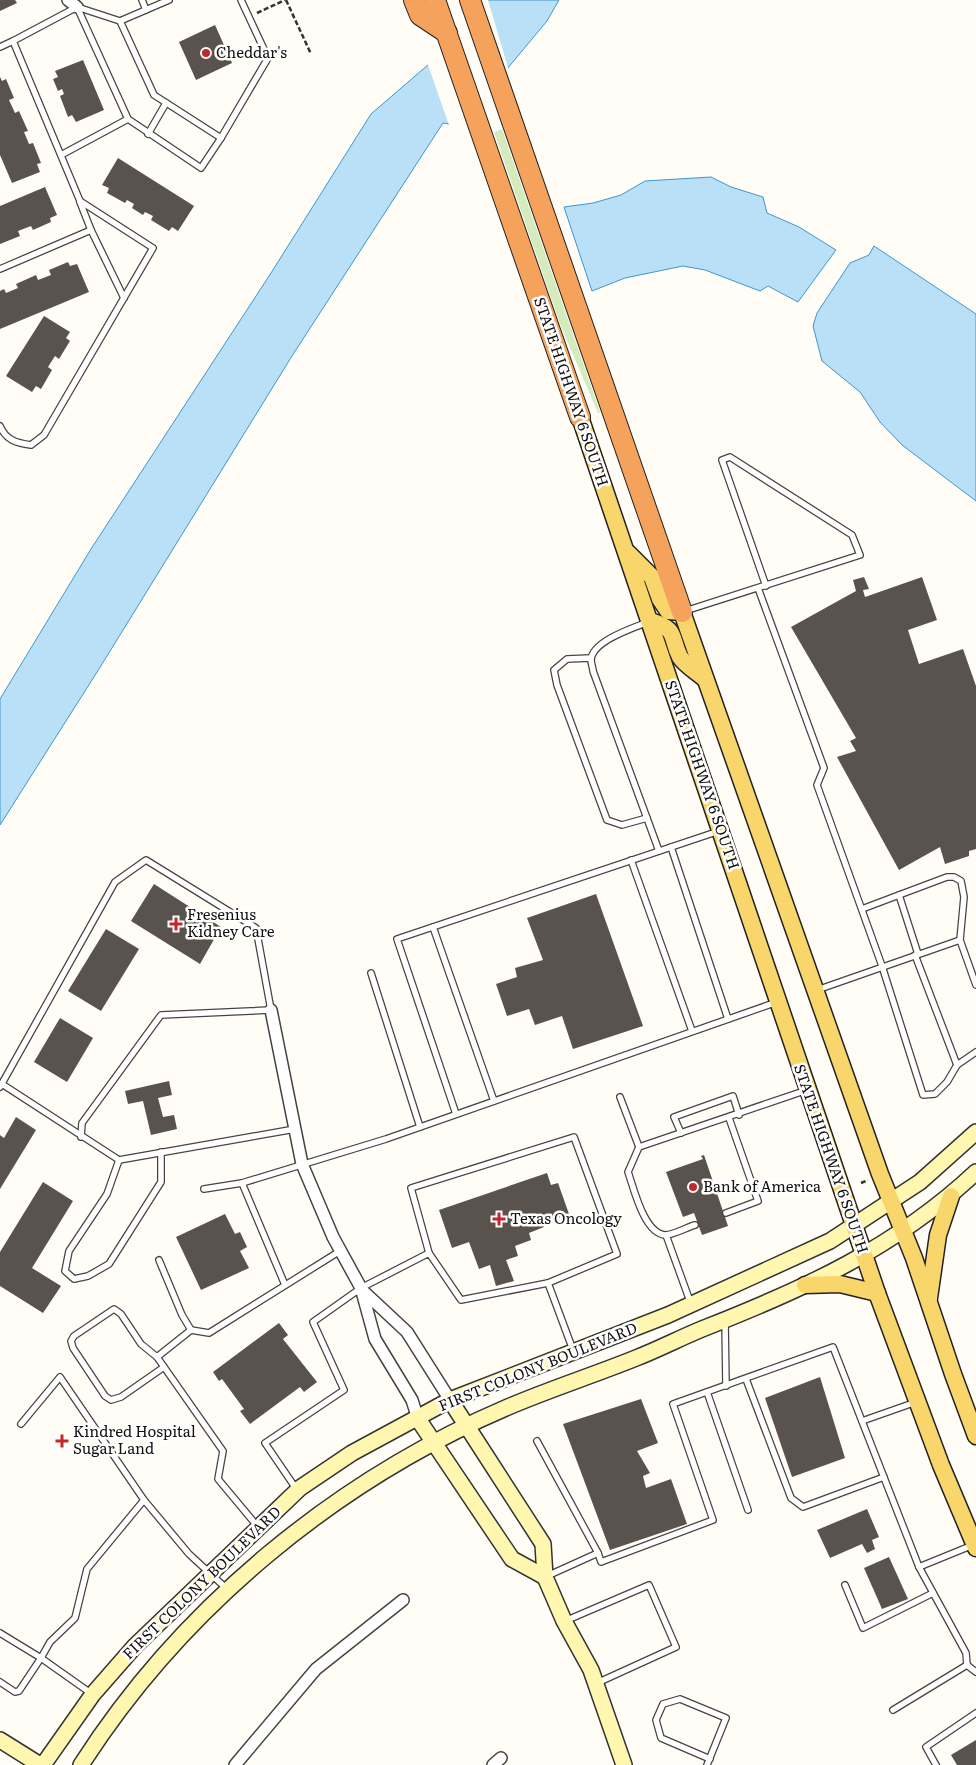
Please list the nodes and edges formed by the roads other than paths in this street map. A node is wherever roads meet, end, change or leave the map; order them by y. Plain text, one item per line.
1 (142, 0) edge
2 (170, 0) edge
3 (241, 0) edge
4 (414, 0) edge
5 (435, 0) edge
6 (470, 0) edge
7 (72, 3) edge
8 (146, 10) junction
9 (120, 22) junction
10 (447, 33) junction
11 (13, 42) junction
12 (0, 47) edge
13 (166, 103) junction
14 (128, 119) junction
15 (148, 134) junction
16 (221, 138) junction
17 (61, 156) junction
18 (80, 201) junction
19 (91, 230) junction
20 (0, 268) edge
21 (124, 298) junction
22 (580, 417) joint
23 (0, 426) edge
24 (625, 549) junction
25 (766, 586) junction
26 (758, 588) junction
27 (682, 612) junction
28 (650, 621) junction
29 (591, 658) junction
30 (705, 680) junction
31 (648, 818) junction
32 (721, 830) junction
33 (671, 847) junction
34 (659, 851) junction
35 (631, 860) junction
36 (899, 895) junction
37 (862, 909) junction
38 (433, 927) junction
39 (960, 940) junction
40 (917, 955) junction
41 (976, 962) edge
42 (882, 966) junction
43 (971, 970) junction
44 (370, 973) dead end
45 (976, 985) edge
46 (817, 990) junction
47 (777, 1002) junction
48 (271, 1010) junction
49 (728, 1018) junction
50 (692, 1031) junction
51 (976, 1052) edge
52 (956, 1065) junction
53 (1, 1086) edge
54 (807, 1090) junction
55 (620, 1097) dead end
56 (494, 1101) junction
57 (456, 1114) junction
58 (739, 1114) junction
59 (729, 1118) junction
60 (420, 1127) junction
61 (295, 1128) junction
62 (976, 1132) edge
63 (681, 1133) junction
64 (81, 1137) junction
65 (639, 1147) junction
66 (161, 1152) junction
67 (118, 1160) junction
68 (302, 1164) junction
69 (976, 1172) edge
70 (242, 1183) junction
71 (204, 1189) dead end
72 (950, 1196) junction
73 (891, 1201) junction
74 (726, 1214) dead end
75 (695, 1224) dead end
76 (854, 1225) junction
77 (903, 1231) junction
78 (666, 1235) junction
79 (340, 1250) junction
80 (430, 1253) junction
81 (865, 1256) junction
82 (159, 1260) dead end
83 (548, 1283) junction
84 (285, 1285) junction
85 (805, 1285) junction
86 (361, 1288) junction
87 (877, 1293) junction
88 (928, 1300) junction
89 (691, 1304) junction
90 (725, 1321) junction
91 (191, 1330) junction
92 (574, 1352) junction
93 (157, 1357) junction
94 (164, 1367) junction
95 (746, 1379) junction
96 (726, 1386) junction
97 (706, 1392) junction
98 (450, 1400) junction
99 (916, 1402) junction
100 (418, 1419) junction
101 (862, 1421) junction
102 (21, 1424) dead end
103 (467, 1426) junction
104 (976, 1436) edge
105 (537, 1441) dead end
106 (433, 1444) junction
107 (884, 1477) junction
108 (298, 1490) junction
109 (144, 1500) junction
110 (748, 1510) dead end
111 (258, 1527) junction
112 (976, 1545) edge
113 (598, 1553) junction
114 (919, 1567) junction
115 (210, 1573) junction
116 (545, 1577) junction
117 (845, 1585) dead end
118 (228, 1591) junction
119 (933, 1593) junction
120 (403, 1600) dead end
121 (564, 1621) junction
122 (0, 1633) edge
123 (41, 1658) junction
124 (967, 1665) junction
125 (976, 1672) edge
126 (0, 1682) edge
127 (596, 1684) junction
128 (93, 1694) junction
129 (893, 1710) dead end
130 (976, 1713) edge
131 (0, 1740) edge
132 (708, 1762) edge
133 (42, 1765) edge
134 (81, 1765) edge
135 (235, 1765) edge
136 (624, 1765) edge
137 (936, 1765) edge

1 - 8 lane
2 - 8 lane
3 - 16 lane
4 - 10 highway
5 - 10 highway, STATE HIGHWAY 6 SOUTH
6 - 27 highway
7 - 9 lane
7 - 11 lane
7 - 14 lane
8 - 9 lane
9 - 13 lane
10 - 22 highway, STATE HIGHWAY 6 SOUTH
11 - 12 lane
11 - 17 lane
13 - 15 lane
13 - 16 lane
14 - 15 lane
14 - 17 lane
15 - 16 lane
17 - 18 lane
18 - 19 lane
18 - 21 lane
19 - 20 lane
19 - 21 lane
21 - 23 lane
22 - 24 main road, STATE HIGHWAY 6 SOUTH
24 - 27 main road
24 - 28 main road, STATE HIGHWAY 6 SOUTH
25 - 25 lane
25 - 26 lane
26 - 27 lane
26 - 37 lane
27 - 30 main road
28 - 29 lane
28 - 30 main road
28 - 32 main road, STATE HIGHWAY 6 SOUTH
29 - 31 lane
29 - 31 lane
30 - 46 main road
31 - 34 lane
32 - 33 lane
32 - 47 main road, STATE HIGHWAY 6 SOUTH
33 - 34 lane
33 - 49 lane
34 - 35 lane
35 - 38 lane
35 - 50 lane
36 - 37 lane
36 - 39 lane
36 - 40 lane
37 - 42 lane
38 - 56 lane
38 - 57 lane
39 - 40 lane
39 - 43 lane
40 - 42 lane
40 - 52 lane
41 - 43 lane
42 - 46 lane
42 - 52 lane
43 - 45 lane
44 - 60 lane
46 - 73 main road
47 - 49 lane
47 - 54 main road, STATE HIGHWAY 6 SOUTH
48 - 53 lane
48 - 61 street
48 - 64 lane
49 - 50 lane
50 - 56 lane
51 - 52 lane
53 - 64 lane
54 - 58 lane
54 - 76 main road, STATE HIGHWAY 6 SOUTH
55 - 65 lane
56 - 57 lane
57 - 60 lane
58 - 59 lane
58 - 63 lane
59 - 63 lane
59 - 74 lane
60 - 68 lane
61 - 66 lane
61 - 68 street
62 - 73 main road, FIRST COLONY BOULEVARD
63 - 65 lane
64 - 67 lane
65 - 78 lane
66 - 67 lane
66 - 67 lane
68 - 70 lane
68 - 79 street
69 - 72 main road, FIRST COLONY BOULEVARD
70 - 71 lane
70 - 84 lane
72 - 77 main road, FIRST COLONY BOULEVARD
72 - 88 main road
73 - 76 main road, FIRST COLONY BOULEVARD
73 - 77 main road
75 - 78 lane
76 - 81 main road, STATE HIGHWAY 6 SOUTH
76 - 89 main road, FIRST COLONY BOULEVARD
77 - 81 main road, FIRST COLONY BOULEVARD
77 - 88 main road
78 - 89 lane
79 - 84 lane
79 - 86 street
80 - 83 lane
80 - 83 lane
80 - 86 lane
81 - 85 main road, FIRST COLONY BOULEVARD
81 - 87 main road, STATE HIGHWAY 6 SOUTH
82 - 91 lane
83 - 92 lane
84 - 91 lane
85 - 87 main road
85 - 90 main road, FIRST COLONY BOULEVARD
86 - 98 street
86 - 100 street
86 - 108 lane
87 - 99 main road, STATE HIGHWAY 6 SOUTH
88 - 104 main road
89 - 92 main road, FIRST COLONY BOULEVARD
90 - 96 lane
90 - 103 main road, FIRST COLONY BOULEVARD
91 - 93 lane
92 - 98 main road, FIRST COLONY BOULEVARD
93 - 94 lane
93 - 94 lane
94 - 111 lane
95 - 96 lane
95 - 101 lane
95 - 107 lane
96 - 97 lane
97 - 110 lane
97 - 113 lane
98 - 100 main road, FIRST COLONY BOULEVARD
98 - 103 main road
99 - 101 lane
99 - 112 main road, STATE HIGHWAY 6 SOUTH
100 - 106 main road
100 - 108 main road, FIRST COLONY BOULEVARD
101 - 107 lane
102 - 109 lane
103 - 106 main road, FIRST COLONY BOULEVARD
103 - 116 main road
105 - 113 lane
106 - 116 main road
106 - 118 main road, FIRST COLONY BOULEVARD
107 - 114 lane
108 - 111 main road, FIRST COLONY BOULEVARD
109 - 115 lane
109 - 123 lane
111 - 115 main road, FIRST COLONY BOULEVARD
112 - 114 lane
113 - 116 lane
114 - 119 lane
115 - 118 lane
115 - 128 main road, FIRST COLONY BOULEVARD
116 - 121 main road
117 - 119 lane
118 - 134 main road, FIRST COLONY BOULEVARD
119 - 124 lane
120 - 135 street
121 - 127 main road
121 - 127 lane
122 - 123 lane
123 - 126 lane
123 - 128 lane
124 - 125 lane
124 - 129 lane
127 - 136 main road
128 - 133 main road, FIRST COLONY BOULEVARD
130 - 137 lane
131 - 133 main road
132 - 132 lane

